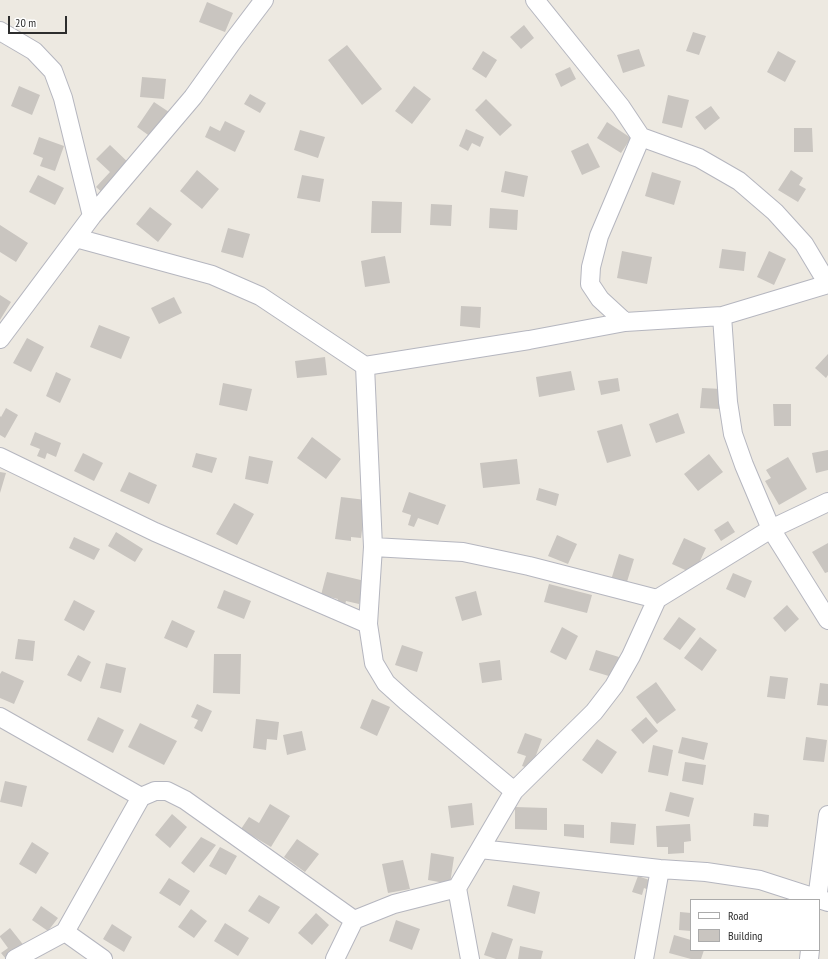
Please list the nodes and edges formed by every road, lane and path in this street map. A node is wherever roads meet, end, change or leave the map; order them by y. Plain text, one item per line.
1 (264, 0) edge
2 (535, 0) edge
3 (0, 31) edge
4 (641, 137) junction
5 (92, 216) junction
6 (76, 238) junction
7 (828, 284) edge
8 (722, 316) junction
9 (625, 322) junction
10 (0, 339) edge
11 (364, 366) junction
12 (0, 457) edge
13 (828, 502) edge
14 (771, 529) junction
15 (373, 547) junction
16 (657, 599) junction
17 (828, 620) edge
18 (368, 624) junction
19 (0, 717) edge
20 (514, 791) junction
21 (141, 797) junction
22 (828, 815) edge
23 (480, 849) junction
24 (660, 869) junction
25 (457, 888) junction
26 (817, 899) edge
27 (820, 900) edge
28 (354, 920) junction
29 (65, 932) junction
30 (16, 959) edge
31 (104, 959) edge
32 (335, 959) edge
33 (470, 959) edge
34 (644, 959) edge

1 - 5 street
2 - 4 street
3 - 5 street
4 - 7 street
4 - 9 street
5 - 6 street
6 - 10 street
6 - 11 street
7 - 8 street
8 - 9 street
8 - 14 street
9 - 11 street
11 - 15 street
12 - 18 street
13 - 14 street
14 - 16 street
14 - 17 street
15 - 16 street
15 - 18 street
16 - 20 street
18 - 20 street
19 - 21 street
20 - 23 street
21 - 28 street
21 - 29 street
22 - 27 street
23 - 24 street
23 - 25 street
24 - 26 street
24 - 34 street
25 - 28 street
25 - 33 street
28 - 32 street
29 - 30 street
29 - 31 street

